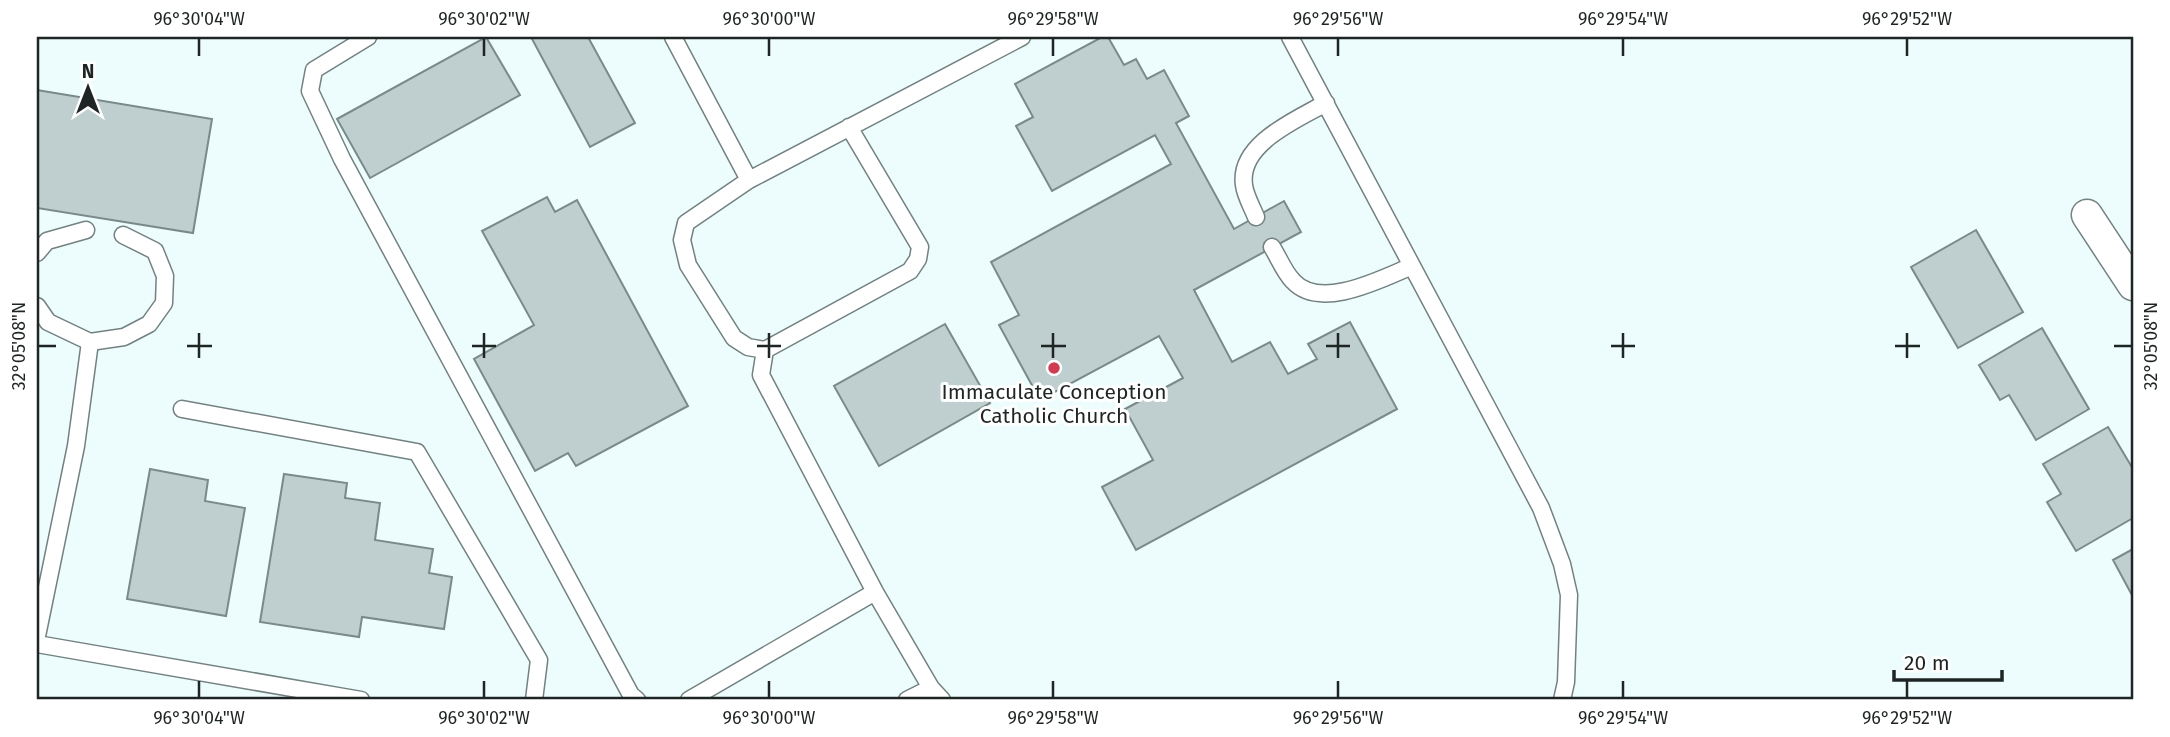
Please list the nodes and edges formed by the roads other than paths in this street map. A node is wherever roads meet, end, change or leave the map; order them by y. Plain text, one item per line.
1 (368, 37) edge
2 (673, 37) edge
3 (1022, 37) edge
4 (1290, 37) edge
5 (1326, 103) junction
6 (849, 127) junction
7 (749, 180) junction
8 (2087, 215) dead end
9 (1256, 216) dead end
10 (86, 230) dead end
11 (123, 235) dead end
12 (1272, 247) dead end
13 (37, 253) edge
14 (1412, 267) junction
15 (2133, 285) edge
16 (37, 306) edge
17 (90, 342) junction
18 (765, 349) junction
19 (182, 409) dead end
20 (875, 592) junction
21 (37, 636) edge
22 (37, 644) edge
23 (936, 694) edge
24 (361, 700) edge
25 (534, 700) edge
26 (637, 700) edge
27 (689, 700) edge
28 (907, 700) edge
29 (1562, 700) edge

1 - 26 lane
2 - 7 lane
3 - 6 lane
4 - 5 lane
5 - 9 lane
5 - 14 lane
6 - 7 lane
6 - 18 lane
7 - 18 lane
8 - 15 street
10 - 13 lane
11 - 17 lane
12 - 14 lane
14 - 29 lane
16 - 17 lane
17 - 21 lane
18 - 20 lane
19 - 25 lane
20 - 23 lane
20 - 27 lane
22 - 24 lane
23 - 28 lane

